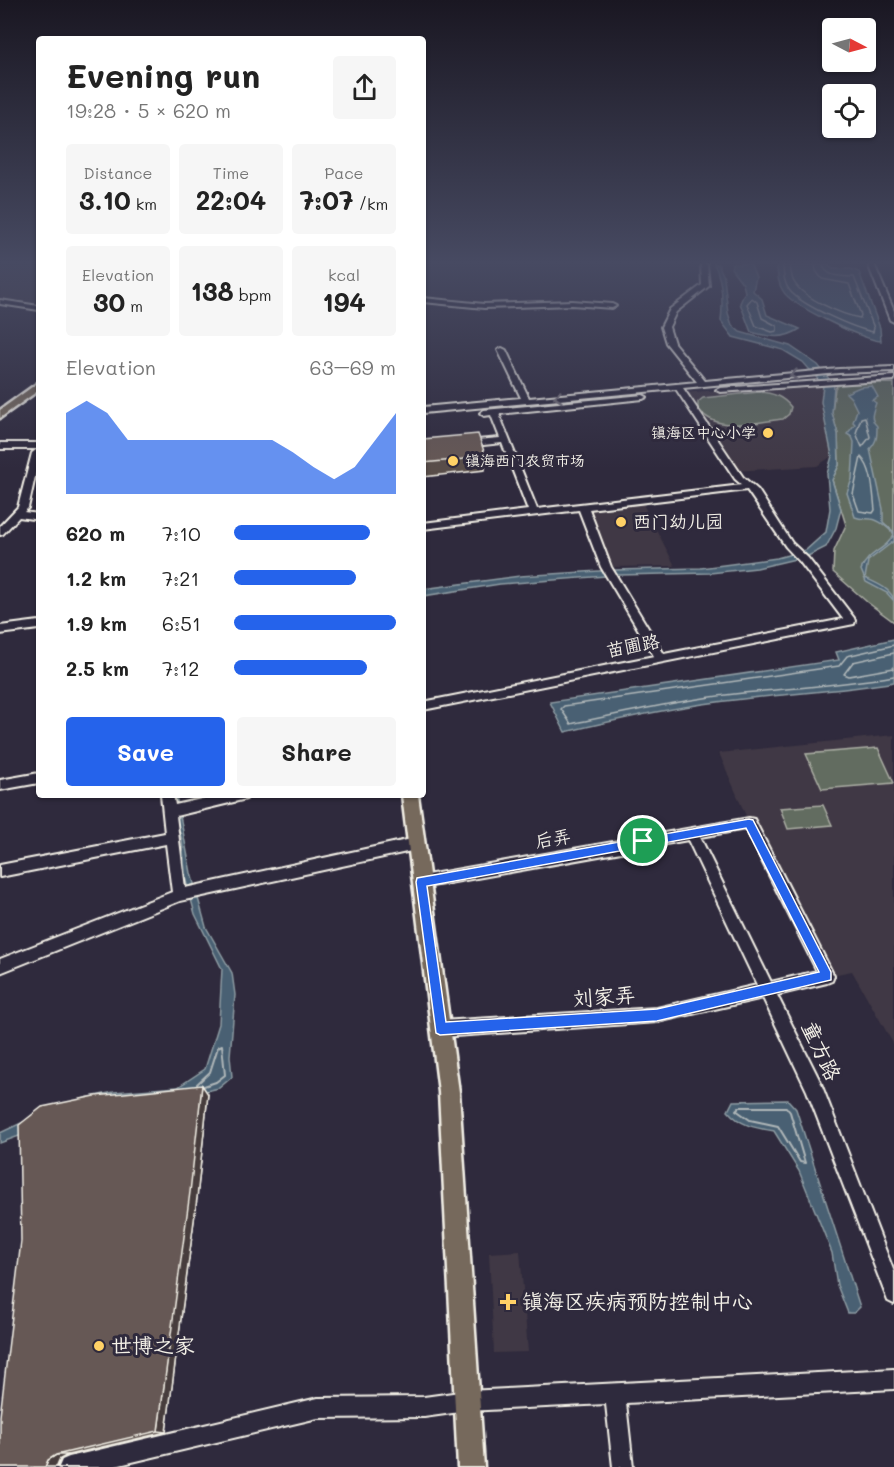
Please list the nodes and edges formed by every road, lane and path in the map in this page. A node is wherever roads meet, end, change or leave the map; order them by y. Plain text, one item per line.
1 (666, 332) edge
2 (502, 351) dead end
3 (894, 369) edge
4 (36, 377) edge
5 (894, 378) edge
6 (643, 379) dead end
7 (704, 384) junction
8 (36, 387) edge
9 (648, 389) junction
10 (680, 390) junction
11 (526, 400) junction
12 (0, 405) edge
13 (426, 410) edge
14 (494, 412) junction
15 (0, 415) edge
16 (426, 418) edge
17 (505, 440) junction
18 (456, 445) edge
19 (0, 446) edge
20 (36, 451) edge
21 (36, 451) edge
22 (0, 454) edge
23 (36, 459) edge
24 (750, 487) junction
25 (583, 507) junction
26 (534, 513) junction
27 (17, 514) junction
28 (36, 517) edge
29 (426, 526) edge
30 (0, 532) edge
31 (36, 625) edge
32 (0, 630) edge
33 (661, 658) junction
34 (426, 705) edge
35 (36, 779) edge
36 (0, 785) edge
37 (167, 798) edge
38 (229, 798) edge
39 (410, 798) edge
40 (168, 812) junction
41 (691, 832) junction
42 (171, 837) junction
43 (416, 844) junction
44 (0, 871) edge
45 (421, 882) junction
46 (179, 895) junction
47 (0, 966) edge
48 (768, 991) junction
49 (440, 1029) junction
50 (894, 1295) edge
51 (894, 1379) edge
52 (615, 1393) junction
53 (467, 1401) junction
54 (69, 1467) edge
55 (471, 1467) edge
56 (623, 1467) edge

1 - 7 street
2 - 11 street
3 -> 7 street
4 - 12 main road
5 - 10 street
6 - 9 street
7 - 10 street
8 - 15 main road
9 - 10 street
9 -> 11 street
10 - 14 street
10 - 24 street
11 - 13 street
14 - 16 street
14 - 17 street
17 - 18 street
17 - 26 street
19 - 20 street
21 - 22 street
23 - 27 street
24 - 25 street
24 - 33 street, 苗圃路
25 - 26 street
25 - 33 street
26 - 29 street
27 - 28 street
27 - 30 street
31 - 32 street
33 - 34 street, 苗圃路
35 - 36 street
37 - 40 street
38 - 40 street
39 - 43 main road
40 - 42 street
41 - 45 street, 后弄
41 - 48 street, 童方路
41 - 48 street, 后弄
42 - 44 street
42 - 46 street
43 - 45 main road
43 - 46 street
45 - 49 main road
46 - 47 street
48 - 49 street, 刘家弄
48 - 50 street, 童方路
49 - 53 main road
51 - 52 street
52 - 53 street
52 - 56 street
53 - 54 street
53 - 55 main road

